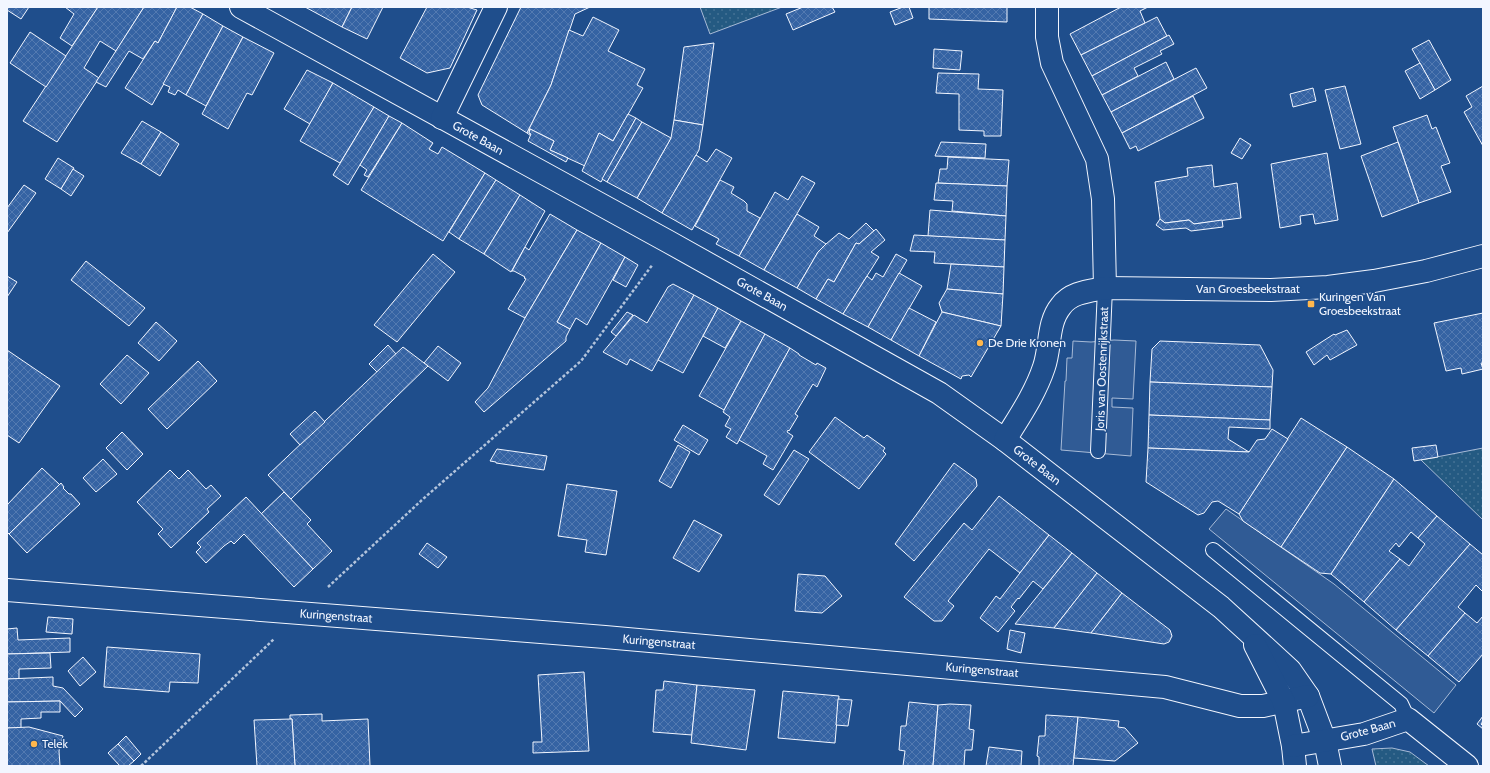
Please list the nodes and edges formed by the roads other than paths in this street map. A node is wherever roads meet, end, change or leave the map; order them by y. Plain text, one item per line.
1 (240, 7) edge
2 (496, 7) edge
3 (1047, 7) edge
4 (442, 118) junction
5 (1483, 256) edge
6 (1105, 288) junction
7 (1005, 440) junction
8 (1098, 450) dead end
9 (1213, 550) dead end
10 (7, 590) edge
11 (1249, 633) junction
12 (1308, 696) junction
13 (1284, 702) junction
14 (1408, 719) junction
15 (1325, 741) junction
16 (1294, 756) edge
17 (1330, 766) edge
18 (1467, 766) edge

1 - 4 street, Grote Baan
2 - 4 street
3 - 6 street, Joris van Oostenrijkstraat
4 - 7 street, Grote Baan
5 - 6 street, Van Groesbeekstraat
6 - 7 street, Joris van Oostenrijkstraat
6 - 8 lane, Joris van Oostenrijkstraat
7 - 11 street, Grote Baan
9 - 14 lane
10 - 13 street, Kuringenstraat
11 - 12 street, Grote Baan
11 - 13 street, Grote Baan
12 - 13 street, Kuringenstraat
12 - 15 street, Grote Baan
13 - 16 street, Grote Baan
14 - 15 street, Grote Baan
14 - 18 street, Grote Baan
15 - 16 street, Grote Baan
15 - 17 street, Grote Baan

